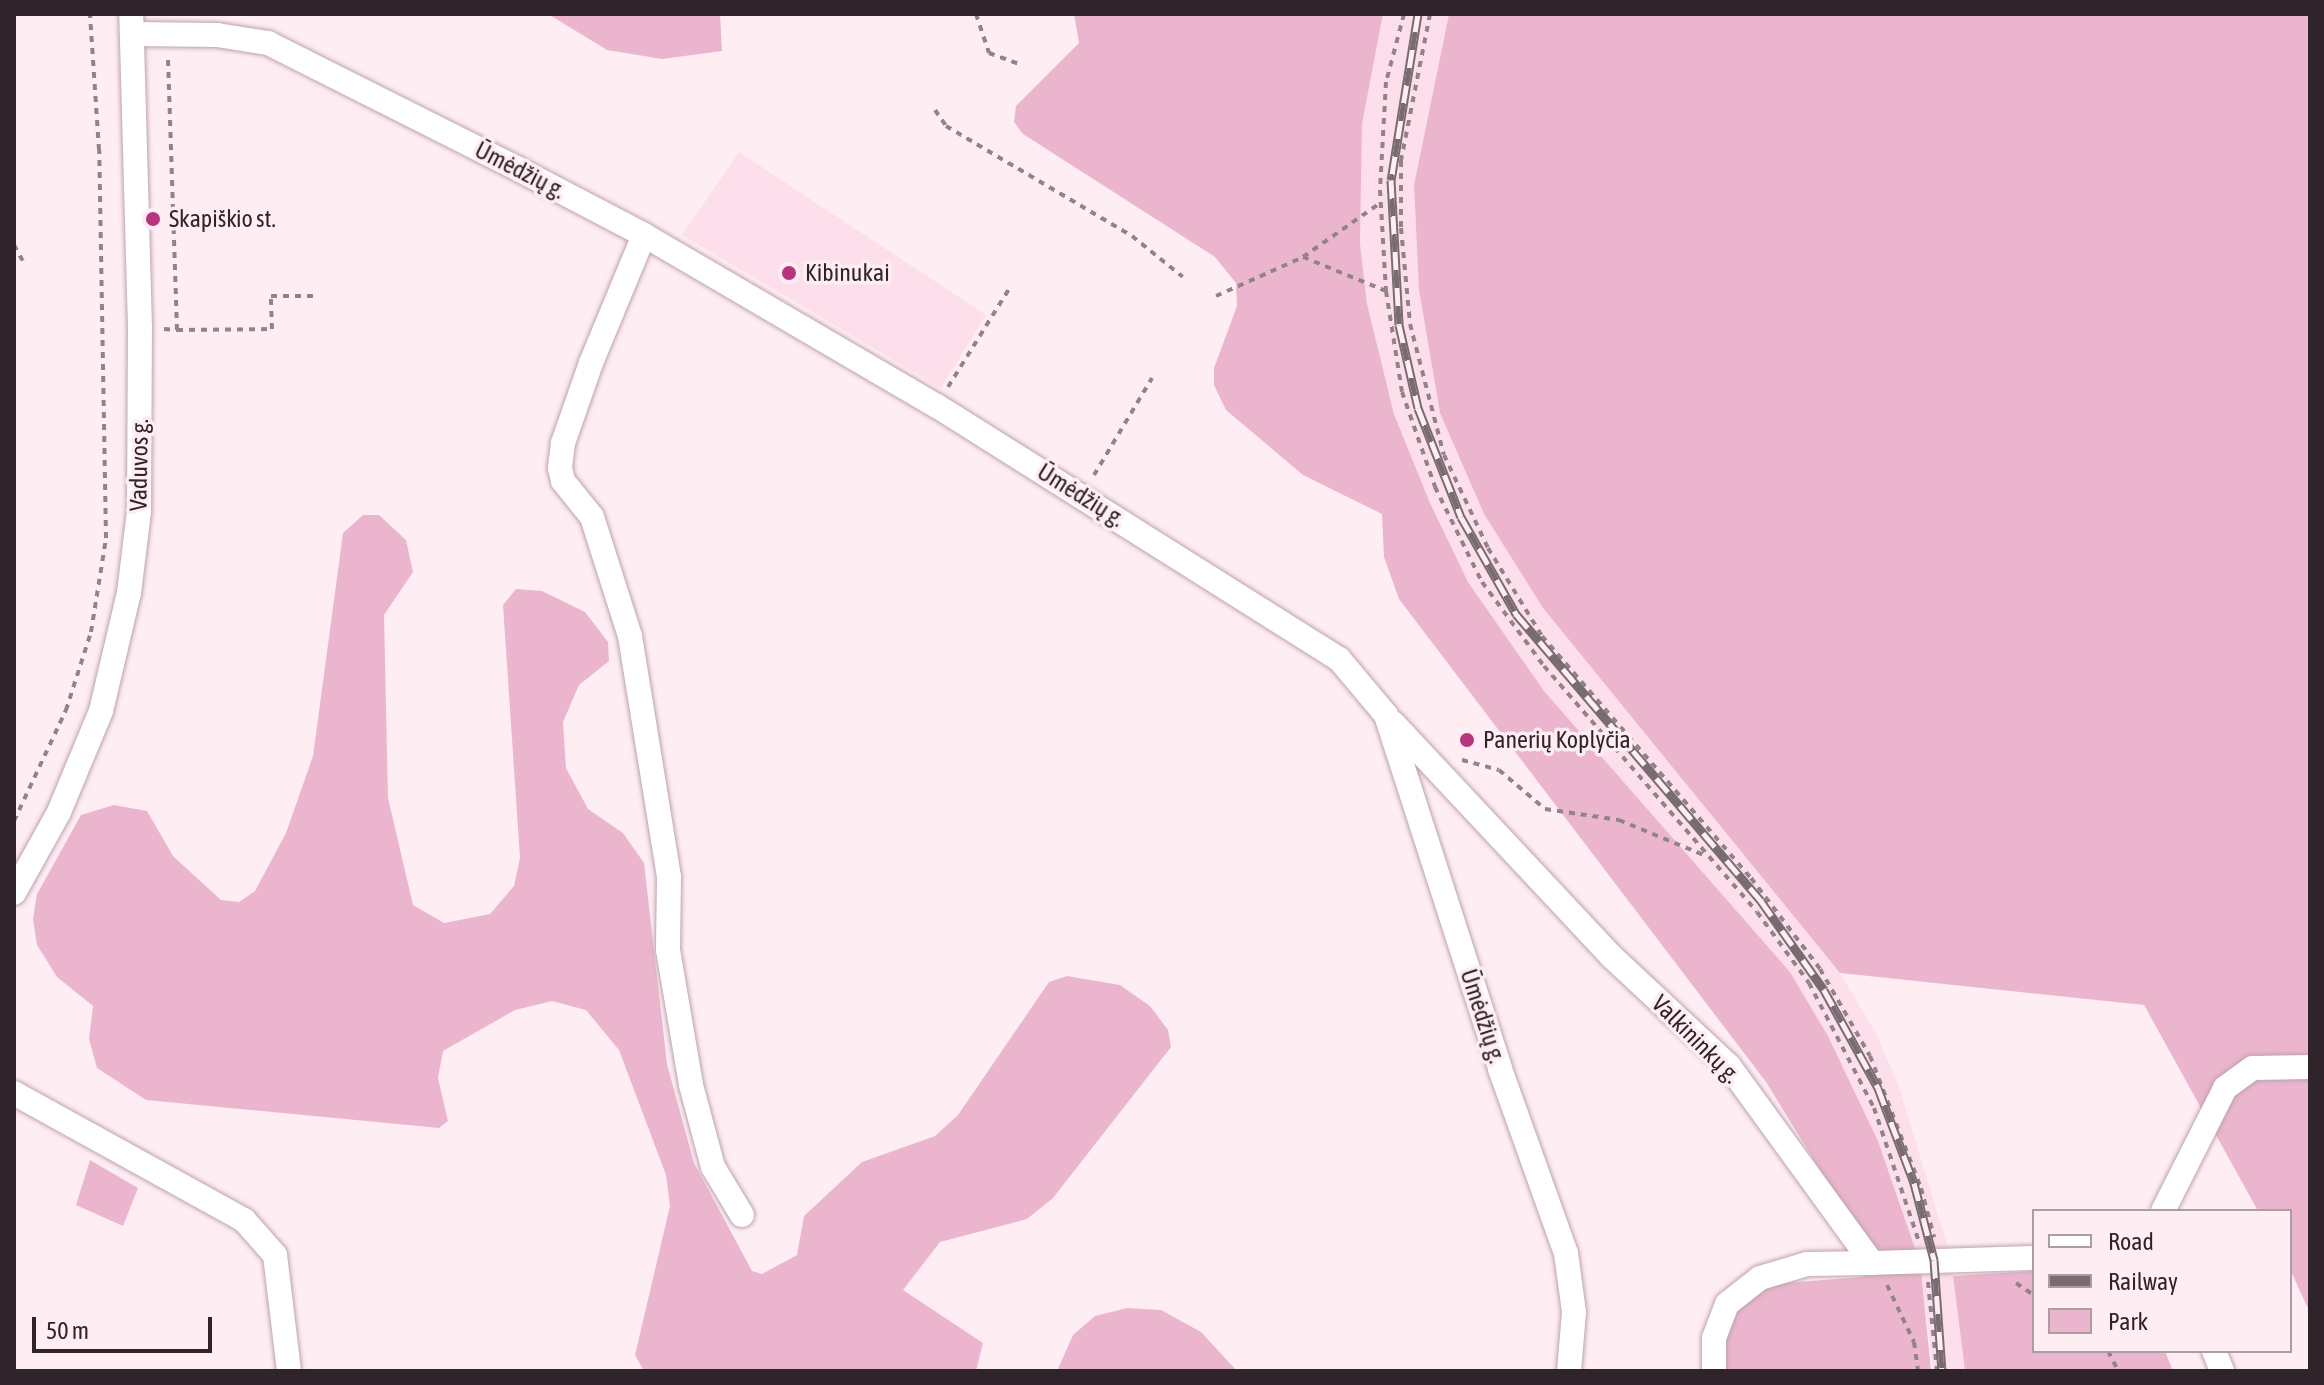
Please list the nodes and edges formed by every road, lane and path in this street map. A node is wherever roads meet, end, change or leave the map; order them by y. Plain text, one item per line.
1 (90, 14) edge
2 (976, 14) edge
3 (1404, 14) edge
4 (1430, 14) edge
5 (132, 24) edge
6 (168, 33) junction
7 (1019, 64) dead end
8 (935, 110) dead end
9 (1380, 203) junction
10 (644, 235) junction
11 (14, 245) edge
12 (1303, 257) junction
13 (24, 263) dead end
14 (1183, 277) dead end
15 (1009, 289) dead end
16 (1386, 291) junction
17 (315, 296) dead end
18 (1216, 296) dead end
19 (140, 328) junction
20 (177, 330) junction
21 (1152, 378) dead end
22 (937, 406) junction
23 (1082, 496) junction
24 (1386, 715) junction
25 (1456, 758) dead end
26 (14, 821) edge
27 (1708, 857) junction
28 (14, 893) edge
29 (2310, 1067) edge
30 (14, 1093) edge
31 (2164, 1209) edge
32 (742, 1215) dead end
33 (2032, 1258) edge
34 (1932, 1260) junction
35 (1872, 1263) junction
36 (2109, 1353) edge
37 (289, 1371) edge
38 (1569, 1371) edge
39 (1714, 1371) edge
40 (1918, 1371) edge
41 (1937, 1371) edge
42 (2118, 1371) edge

1 - 26 path
2 - 7 path
3 - 9 path
4 - 34 path
5 - 6 street, Ūmėdžių g.
5 - 19 street, Vaduvos g.
6 - 10 street, Ūmėdžių g.
6 - 20 path
8 - 14 path
9 - 12 path
9 - 16 path
10 - 22 street, Ūmėdžių g.
10 - 32 street
11 - 13 path
12 - 16 path
12 - 18 path
15 - 22 path
16 - 27 path
17 - 20 path
19 - 20 path
19 - 28 street, Vaduvos g.
21 - 23 path
22 - 23 street, Ūmėdžių g.
23 - 24 street, Ūmėdžių g.
24 - 35 street, Valkininkų g.
24 - 38 street, Ūmėdžių g.
25 - 27 path
27 - 34 path
29 - 31 street
30 - 37 street
33 - 34 street
34 - 35 street
34 - 41 path
35 - 39 street
35 - 40 path
36 - 42 path

